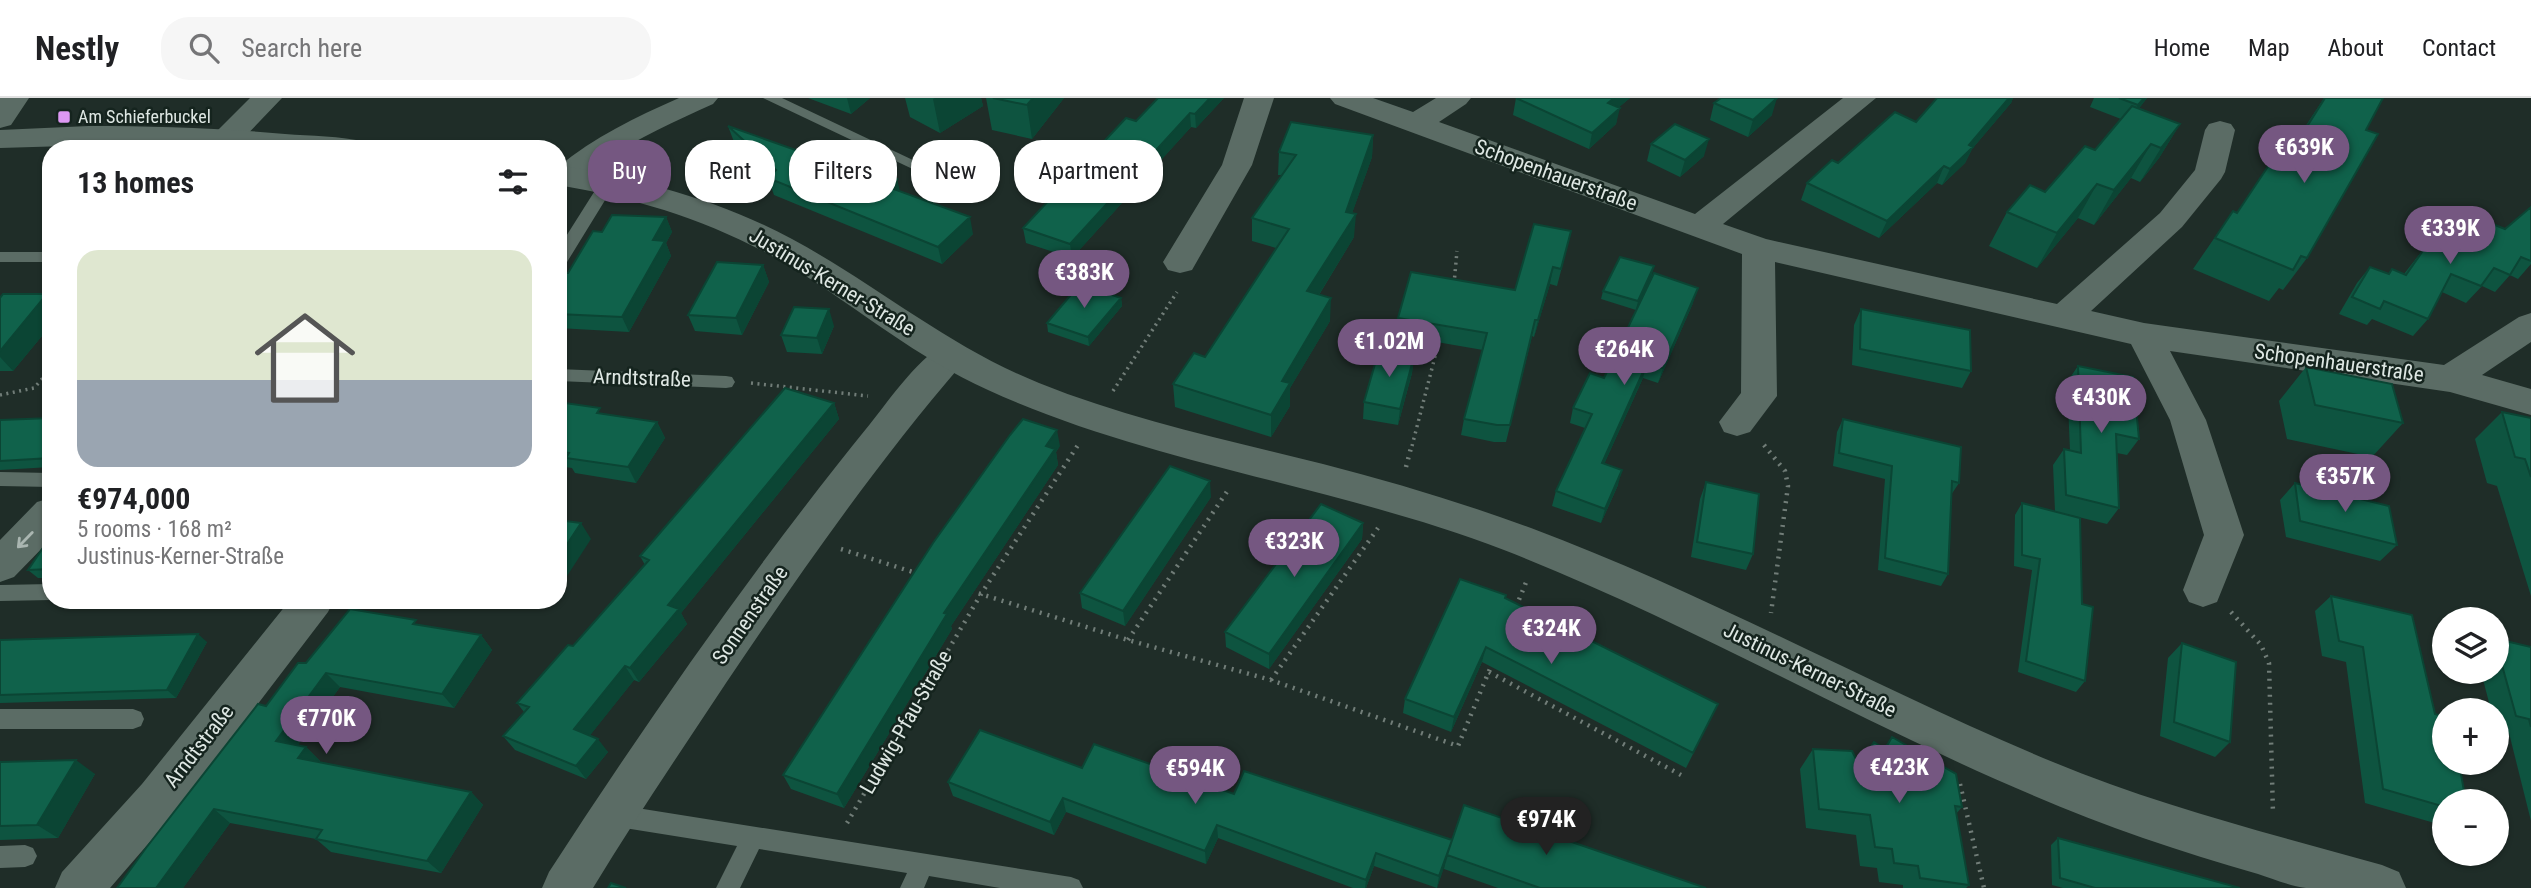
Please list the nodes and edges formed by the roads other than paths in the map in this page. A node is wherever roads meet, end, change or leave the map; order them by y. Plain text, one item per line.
1 (13, 98) edge
2 (267, 98) edge
3 (703, 98) edge
4 (770, 98) edge
5 (1259, 98) edge
6 (1345, 98) edge
7 (1456, 98) edge
8 (1861, 98) edge
9 (0, 119) edge
10 (1415, 124) junction
11 (2220, 130) dead end
12 (0, 139) edge
13 (226, 139) junction
14 (239, 140) edge
15 (911, 163) edge
16 (567, 173) edge
17 (567, 177) edge
18 (588, 181) edge
19 (671, 202) edge
20 (595, 203) edge
21 (1698, 226) junction
22 (567, 248) edge
23 (1758, 248) junction
24 (0, 257) edge
25 (42, 257) edge
26 (1180, 262) road end
27 (2064, 317) junction
28 (2531, 326) edge
29 (2144, 335) junction
30 (950, 355) junction
31 (567, 375) edge
32 (2450, 379) junction
33 (726, 382) road end
34 (2531, 402) edge
35 (1737, 422) road end
36 (0, 479) edge
37 (42, 480) edge
38 (42, 522) edge
39 (0, 566) edge
40 (2203, 590) road end
41 (42, 592) edge
42 (0, 593) edge
43 (307, 609) edge
44 (0, 719) edge
45 (133, 719) dead end
46 (611, 815) junction
47 (752, 839) junction
48 (25, 856) dead end
49 (0, 857) edge
50 (922, 865) junction
51 (79, 888) edge
52 (566, 888) edge
53 (728, 888) edge
54 (912, 888) edge
55 (1071, 888) edge
56 (2382, 888) edge

1 - 9 street
2 - 13 street
3 - 16 street
4 - 15 lane
5 - 26 street
6 - 10 street, Schopenhauerstraße
7 - 10 street
8 - 21 street
10 - 21 street, Schopenhauerstraße
11 - 27 street
12 - 13 street
13 - 14 street
17 - 18 street, Justinus-Kerner-Straße
19 - 30 street, Justinus-Kerner-Straße
20 - 22 lane
21 - 23 street, Schopenhauerstraße
23 - 27 street, Schopenhauerstraße
23 - 35 street
24 - 25 lane
27 - 29 street, Schopenhauerstraße
28 - 32 street
29 - 32 street, Schopenhauerstraße
29 - 40 street
30 - 46 street, Sonnenstraße
30 - 56 street, Justinus-Kerner-Straße
31 - 33 lane, Arndtstraße
32 - 34 street, Schopenhauerstraße
36 - 37 lane
38 -> 39 street
41 - 42 lane
43 - 51 street, Arndtstraße
44 - 45 lane
46 - 47 lane
46 - 52 street, Sonnenstraße
47 - 50 lane
47 - 53 lane
48 - 49 lane
50 - 54 lane
50 - 55 lane

